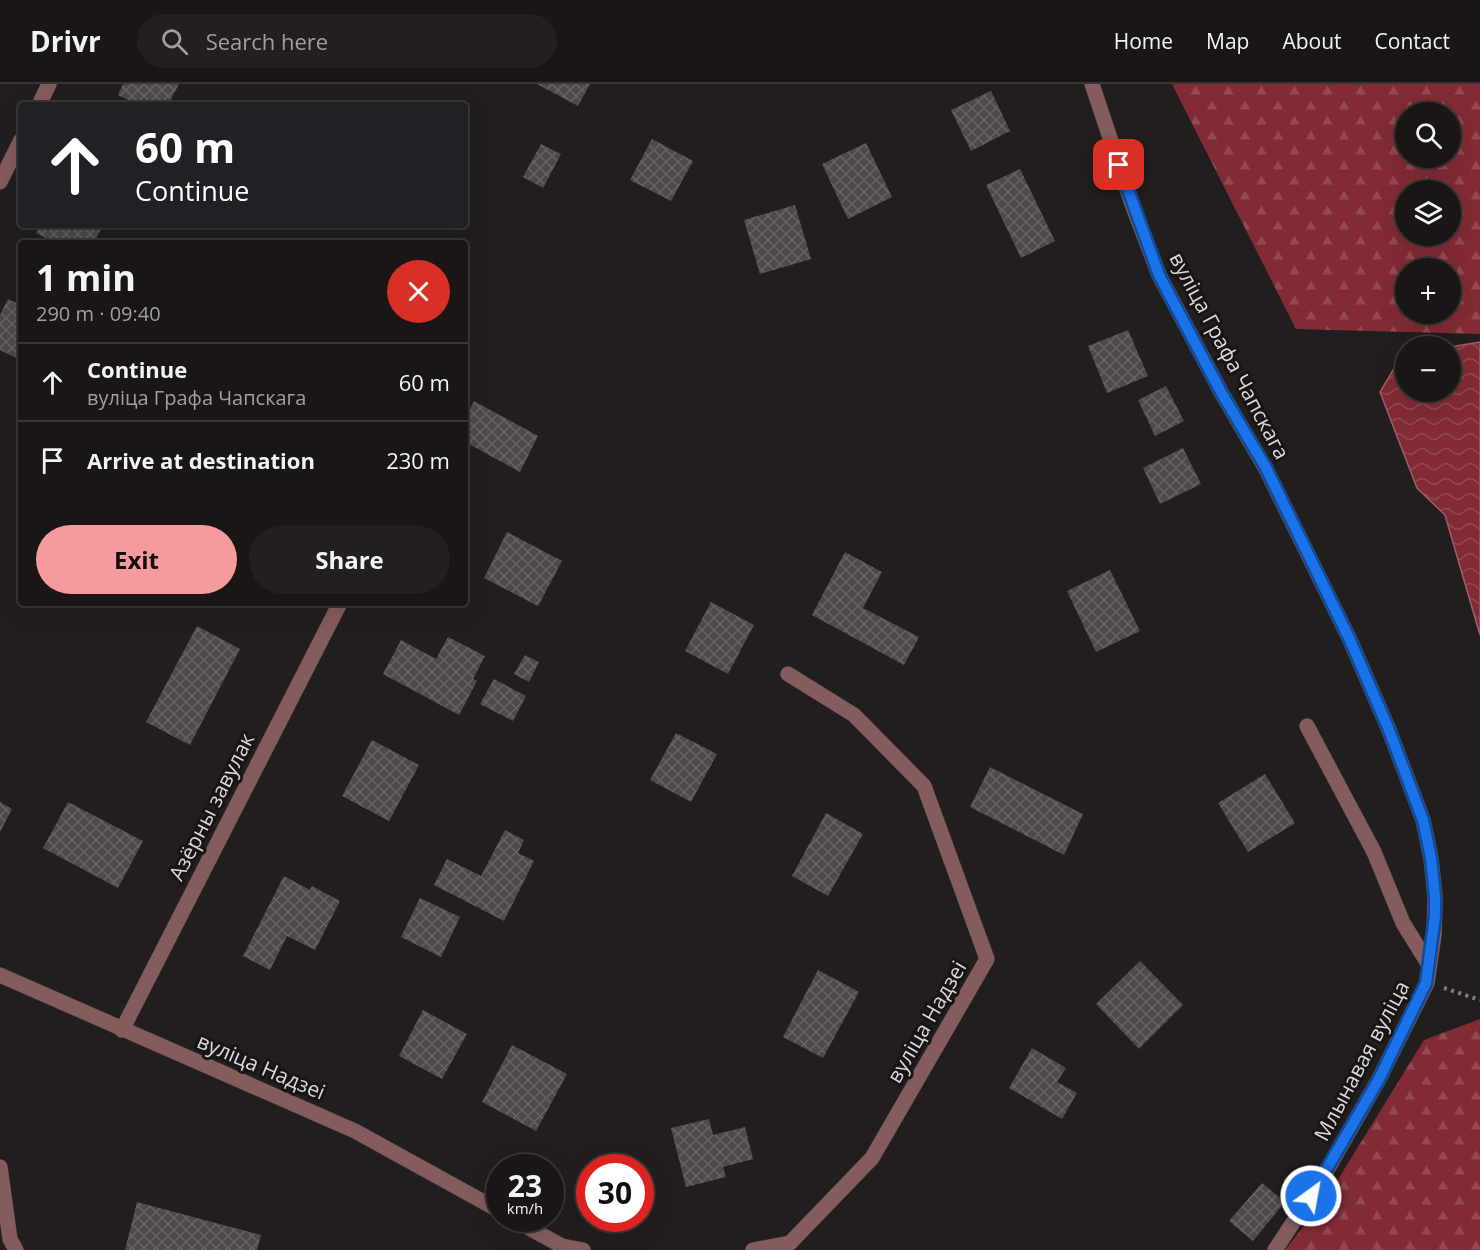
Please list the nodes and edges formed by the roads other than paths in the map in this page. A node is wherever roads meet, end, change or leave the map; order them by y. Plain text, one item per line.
1 (50, 84) edge
2 (1092, 84) edge
3 (41, 102) edge
4 (18, 146) edge
5 (0, 182) edge
6 (338, 606) edge
7 (788, 674) dead end
8 (1307, 726) dead end
9 (1429, 965) junction
10 (0, 975) edge
11 (1426, 983) joint
12 (122, 1030) junction
13 (0, 1167) edge
14 (486, 1203) edge
15 (536, 1232) edge
16 (16, 1250) edge
17 (583, 1250) edge
18 (753, 1250) edge
19 (1275, 1250) edge

1 - 3 street
2 - 9 street, вуліца Графа Чапскага
4 - 5 street
6 - 12 street, Азёрны завулак
7 - 18 street, вуліца Надзеі
8 - 9 street
9 - 11 street, вуліца Графа Чапскага
10 - 12 street, вуліца Надзеі
11 - 19 street, Млынавая вуліца
12 - 14 street, вуліца Надзеі
13 - 16 street
15 - 17 street

